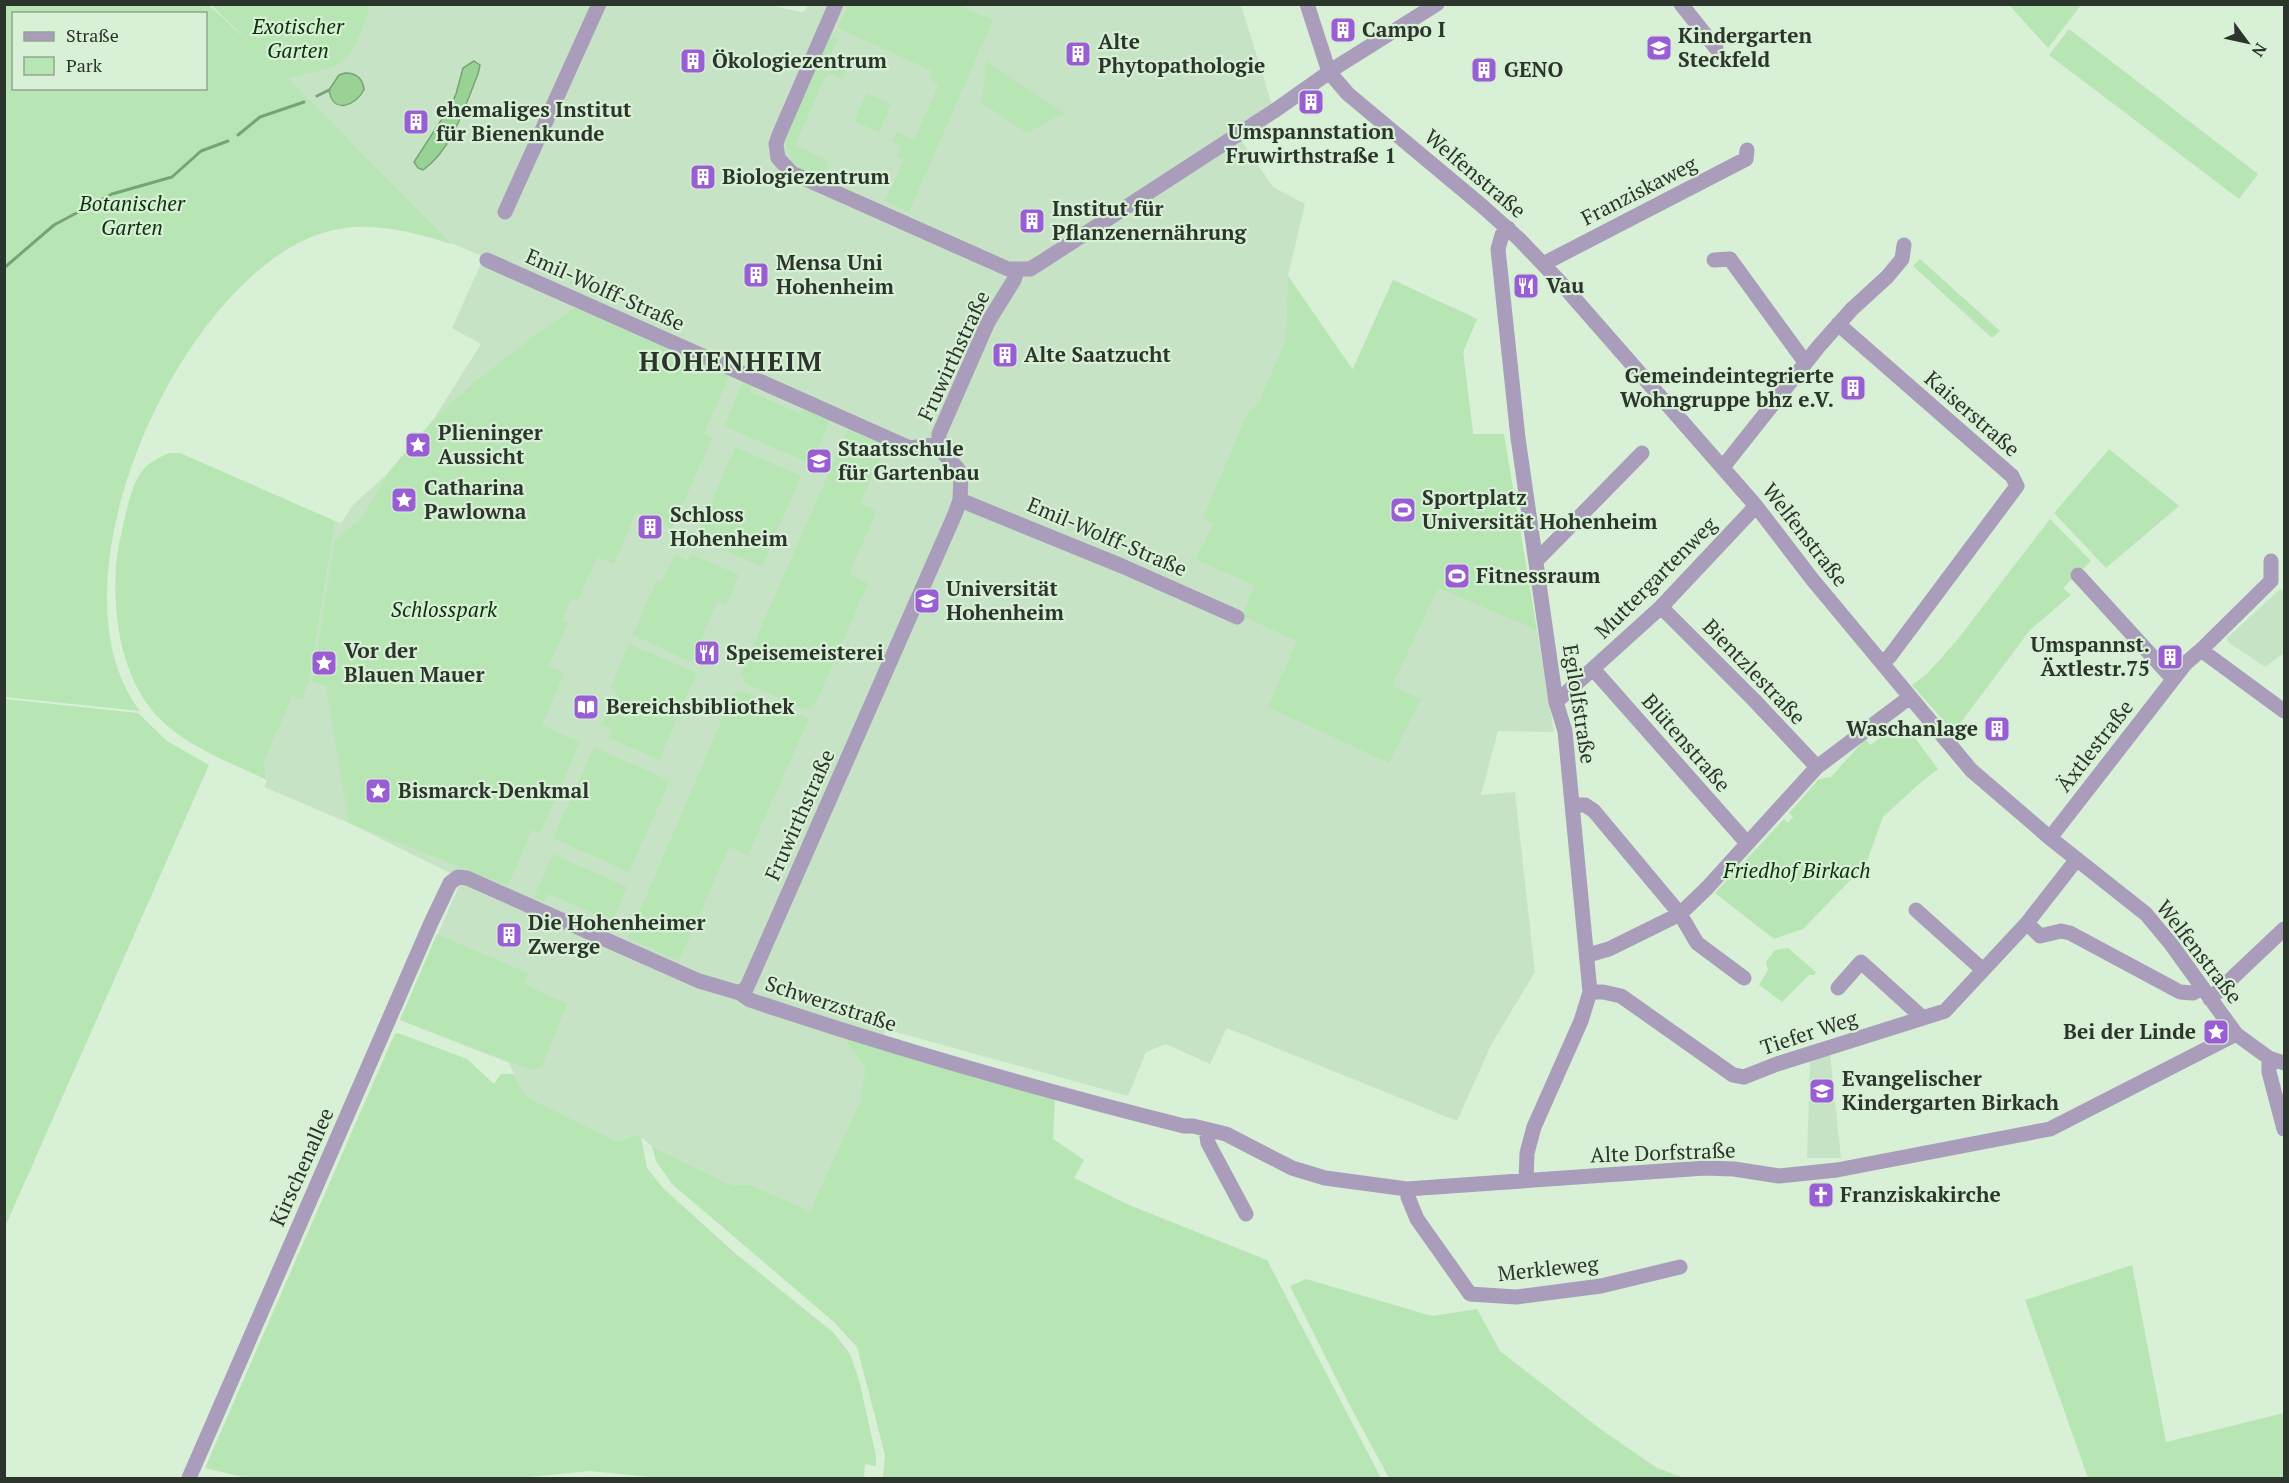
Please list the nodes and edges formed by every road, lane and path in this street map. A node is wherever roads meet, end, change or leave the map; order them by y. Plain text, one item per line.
1 (599, 4) edge
2 (836, 4) edge
3 (1307, 4) edge
4 (1437, 4) edge
5 (1681, 4) edge
6 (1716, 48) dead end
7 (1334, 69) junction
8 (1747, 150) dead end
9 (506, 212) dead end
10 (1508, 228) junction
11 (1904, 245) dead end
12 (487, 260) dead end
13 (1714, 260) dead end
14 (1543, 264) junction
15 (1017, 270) junction
16 (1838, 324) junction
17 (1805, 362) junction
18 (939, 444) junction
19 (1642, 453) dead end
20 (1723, 467) junction
21 (960, 500) junction
22 (1756, 506) junction
23 (1536, 561) junction
24 (2271, 561) dead end
25 (2078, 575) dead end
26 (1661, 607) junction
27 (1237, 617) dead end
28 (2201, 651) junction
29 (1882, 663) junction
30 (1594, 670) junction
31 (2173, 679) junction
32 (1910, 697) junction
33 (1556, 702) junction
34 (2284, 711) edge
35 (1817, 766) junction
36 (1572, 805) junction
37 (2050, 838) junction
38 (1747, 843) junction
39 (2077, 859) junction
40 (458, 877) joint
41 (1916, 910) dead end
42 (1680, 914) junction
43 (2026, 923) junction
44 (2284, 929) edge
45 (1588, 955) junction
46 (1983, 970) junction
47 (1744, 978) dead end
48 (1838, 988) dead end
49 (1590, 992) junction
50 (740, 993) junction
51 (2206, 993) junction
52 (1923, 1018) junction
53 (2236, 1034) junction
54 (2269, 1058) junction
55 (2284, 1063) edge
56 (2284, 1129) edge
57 (1206, 1130) junction
58 (1526, 1179) junction
59 (1407, 1189) junction
60 (1246, 1214) dead end
61 (1680, 1267) dead end
62 (189, 1479) edge

1 - 9 street
2 - 15 street
3 - 7 street
4 - 7 street
5 - 6 street
7 - 10 street, Welfenstraße
7 - 15 street
8 - 14 street, Franziskaweg
10 - 14 street, Welfenstraße
10 - 23 street, Egilolfstraße
11 - 16 street
12 - 18 street, Emil-Wolff-Straße
13 - 17 street
14 - 20 street, Welfenstraße
15 - 18 street, Fruwirthstraße
16 - 17 street
16 - 29 street, Kaiserstraße
17 - 20 street
18 - 21 street, Fruwirthstraße
19 - 23 street
20 - 22 street, Welfenstraße
21 - 27 street, Emil-Wolff-Straße
21 - 50 street, Fruwirthstraße
22 - 26 street, Muttergartenweg
22 - 29 street, Welfenstraße
23 - 33 street, Egilolfstraße
24 - 28 street, Äxtlestraße
25 - 31 street
26 - 30 street, Muttergartenweg
26 - 35 street, Bientzlestraße
28 - 31 street, Äxtlestraße
28 - 34 street
29 - 32 street, Welfenstraße
30 - 33 street, Muttergartenweg
30 - 38 street, Blütenstraße
31 - 37 street, Äxtlestraße
32 - 35 street
32 - 37 street, Welfenstraße
33 - 36 street, Egilolfstraße
35 - 38 street
36 - 42 street
36 - 45 street, Egilolfstraße
37 - 39 street, Welfenstraße
38 - 42 street
39 - 43 street, Tiefer Weg
39 - 51 street, Welfenstraße
40 - 50 street, Schwerzstraße
40 - 62 street, Kirschenallee
41 - 46 street
42 - 45 street
42 - 47 street
43 - 46 street, Tiefer Weg
43 - 51 street
44 - 51 street
45 - 49 street, Egilolfstraße
46 - 52 street, Tiefer Weg
48 - 52 street
49 - 52 street, Tiefer Weg
49 - 58 street, Egilolfstraße
50 - 57 street, Schwerzstraße
51 - 53 street, Welfenstraße
53 - 54 street, Welfenstraße
53 - 58 street, Alte Dorfstraße
54 - 55 street, Welfenstraße
54 - 56 street
57 - 59 street, Alte Dorfstraße
57 - 60 street
58 - 59 street, Alte Dorfstraße
59 - 61 street, Merkleweg

